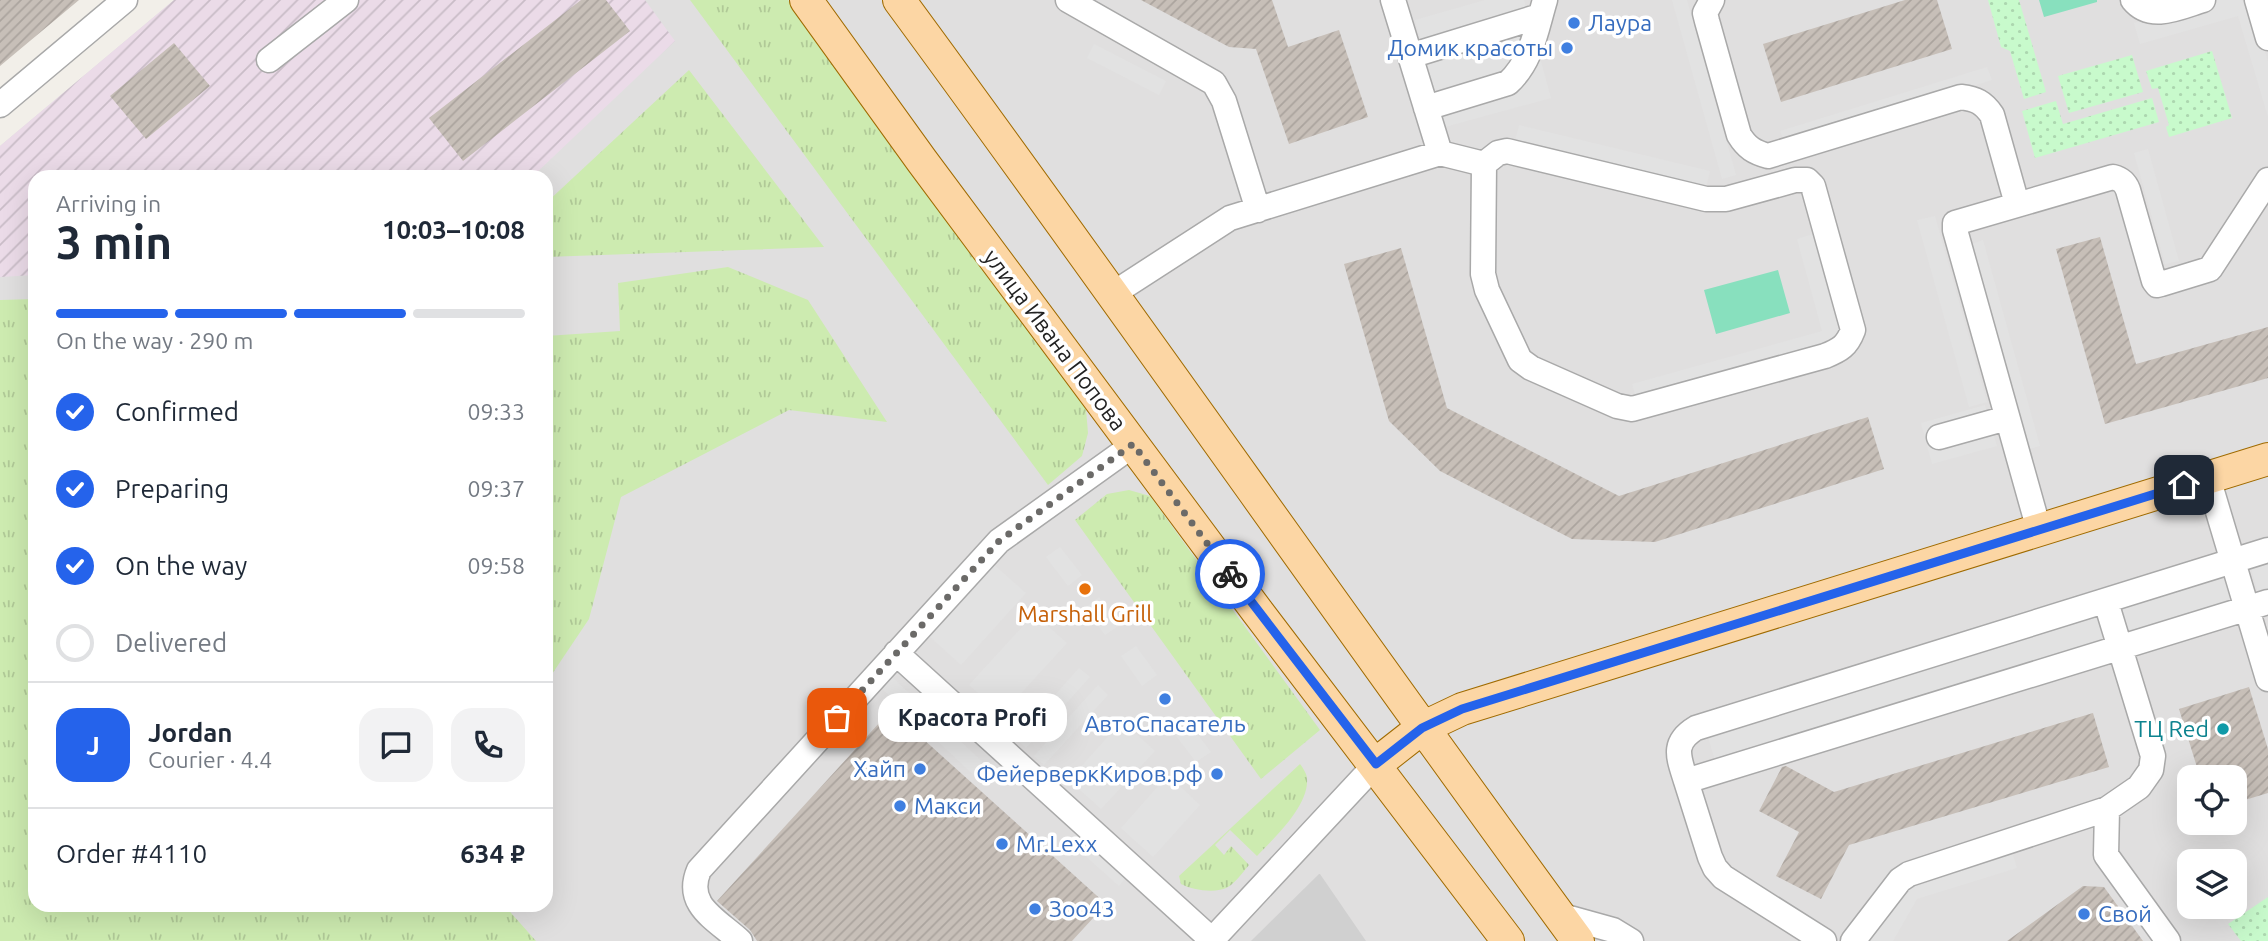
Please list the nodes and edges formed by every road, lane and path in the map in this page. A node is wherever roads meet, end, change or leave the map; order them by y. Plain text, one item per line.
1 (125, 0) edge
2 (346, 0) edge
3 (806, 0) edge
4 (899, 0) edge
5 (1068, 0) edge
6 (1393, 0) edge
7 (1712, 0) edge
8 (2133, 0) edge
9 (2203, 0) edge
10 (2256, 0) edge
11 (1542, 8) edge
12 (2268, 38) edge
13 (1410, 56) junction
14 (269, 60) dead end
15 (0, 104) edge
16 (1426, 108) junction
17 (1440, 153) junction
18 (1484, 164) junction
19 (2268, 180) edge
20 (2017, 204) junction
21 (1258, 209) junction
22 (1111, 295) junction
23 (2007, 418) junction
24 (1939, 437) dead end
25 (1133, 444) junction
26 (2268, 459) edge
27 (2208, 478) junction
28 (2039, 530) junction
29 (2268, 550) edge
30 (2233, 561) junction
31 (2106, 602) junction
32 (2258, 605) edge
33 (2120, 647) junction
34 (896, 653) junction
35 (2268, 680) edge
36 (1422, 728) junction
37 (1376, 764) junction
38 (1686, 781) junction
39 (2107, 809) junction
40 (1559, 915) junction
41 (1485, 926) edge
42 (1211, 940) edge
43 (740, 941) edge
44 (1508, 941) edge
45 (1577, 941) edge
46 (1631, 941) edge
47 (1824, 941) edge
48 (1853, 941) edge
49 (2168, 941) edge

1 - 15 street
2 - 14 street
3 - 25 main road, улица Ивана Попова
4 - 22 main road
5 - 21 street
6 - 13 street
7 - 20 street
8 - 9 street
10 - 12 street
11 - 13 street
11 - 16 street
13 - 16 street
16 - 17 street
17 - 18 street
17 - 21 street
18 - 18 street
19 - 20 street
20 - 23 street
21 - 22 street
22 - 36 main road
23 - 24 street
23 - 28 street
25 - 34 street
25 - 37 main road, улица Ивана Попова
26 - 27 main road
27 - 28 main road
27 - 30 street
28 - 36 main road
29 - 30 street
30 - 31 street
30 - 32 street
31 - 33 street
31 - 38 street
32 - 33 street
32 - 35 street
33 - 38 street
33 - 39 street
34 - 42 street
34 - 43 street
36 - 37 main road
36 - 40 main road
37 - 41 main road, улица Ивана Попова
37 - 42 street
38 - 47 street
39 - 48 street
39 - 49 street
40 - 45 main road
40 - 46 street
41 - 44 main road, улица Ивана Попова

